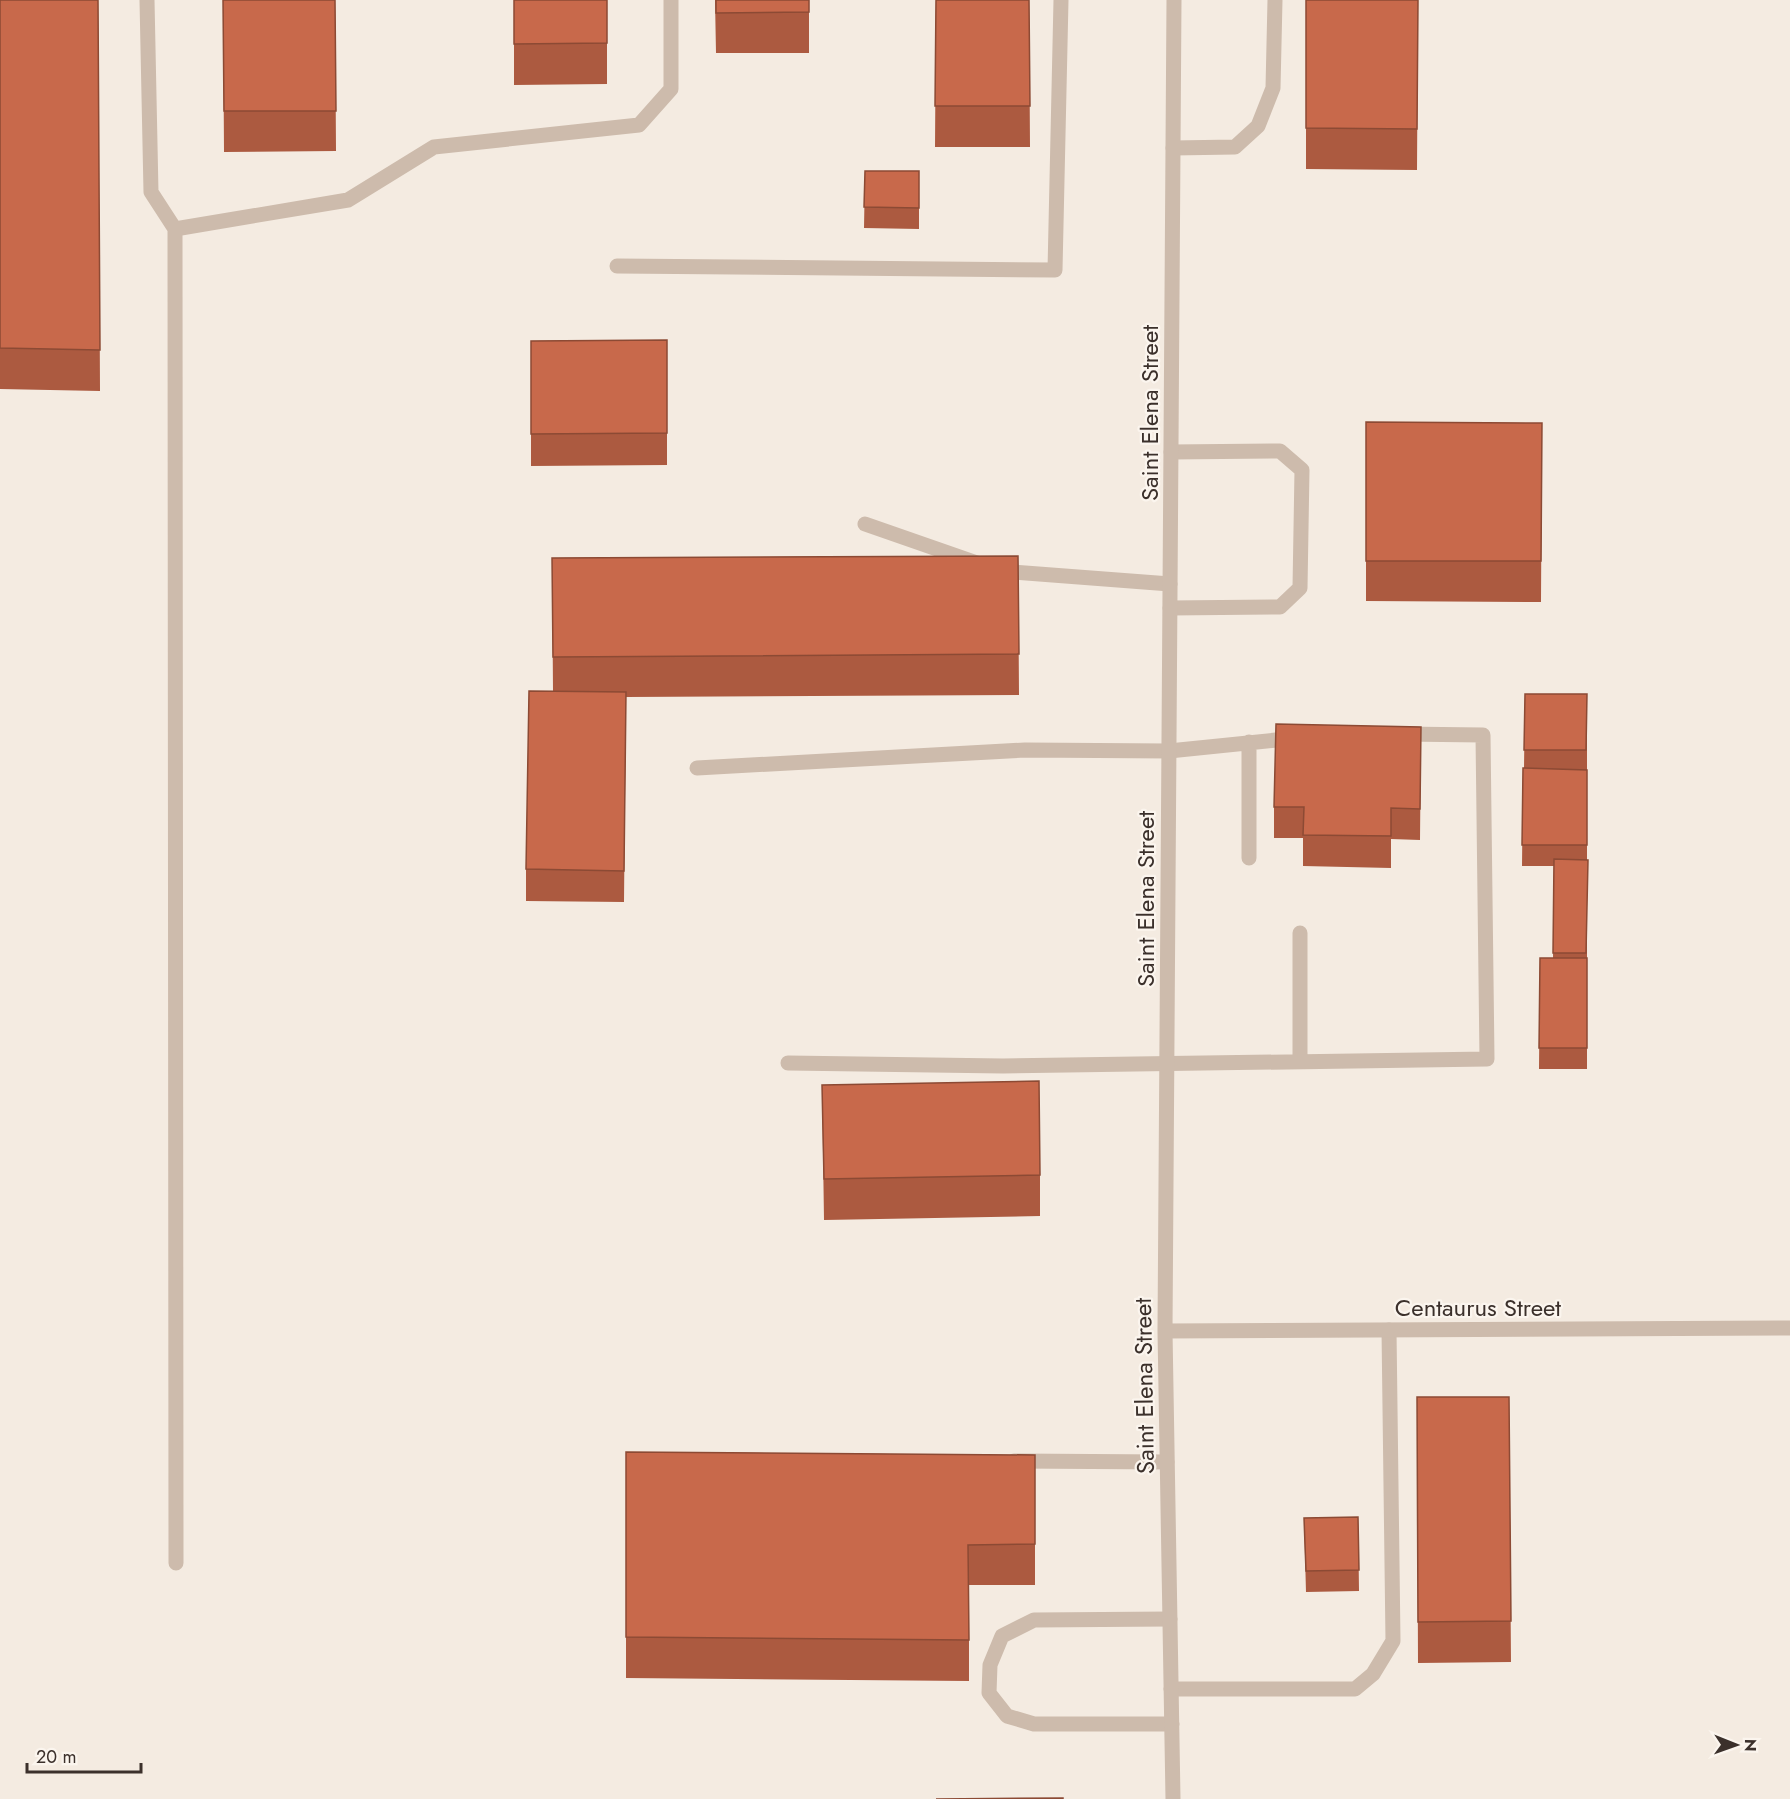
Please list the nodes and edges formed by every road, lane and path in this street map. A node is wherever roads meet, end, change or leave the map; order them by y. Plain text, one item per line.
1 (147, 0) edge
2 (671, 0) edge
3 (1061, 0) edge
4 (1174, 0) edge
5 (1275, 0) edge
6 (1173, 148) junction
7 (175, 229) junction
8 (617, 266) dead end
9 (1171, 452) junction
10 (865, 524) dead end
11 (1170, 584) junction
12 (1170, 608) junction
13 (1391, 734) edge
14 (1311, 736) edge
15 (1249, 742) junction
16 (1169, 751) junction
17 (697, 768) dead end
18 (1249, 858) dead end
19 (1300, 933) dead end
20 (1300, 1062) junction
21 (788, 1063) dead end
22 (1167, 1063) junction
23 (1790, 1328) edge
24 (1389, 1330) junction
25 (1165, 1331) junction
26 (1003, 1461) edge
27 (1167, 1462) junction
28 (176, 1563) dead end
29 (1170, 1619) junction
30 (1171, 1689) junction
31 (1172, 1724) junction
32 (1173, 1799) edge

1 - 7 street
2 - 7 street
3 - 8 street
4 - 6 street, Saint Elena Street
5 - 6 street
6 - 9 street, Saint Elena Street
7 - 28 street
9 - 11 street, Saint Elena Street
9 - 12 street
10 - 11 street
11 - 12 street, Saint Elena Street
12 - 16 street, Saint Elena Street
13 - 20 street
14 - 15 street
15 - 16 street
15 - 18 street
16 - 17 street
16 - 22 street, Saint Elena Street
19 - 20 street
20 - 22 street
21 - 22 street
22 - 25 street, Saint Elena Street
23 - 24 street, Centaurus Street
24 - 25 street, Centaurus Street
24 - 30 street
25 - 27 street, Saint Elena Street
26 - 27 street
27 - 29 street, Saint Elena Street
29 - 30 street, Saint Elena Street
29 - 31 street
30 - 31 street, Saint Elena Street
31 - 32 street, Saint Elena Street

